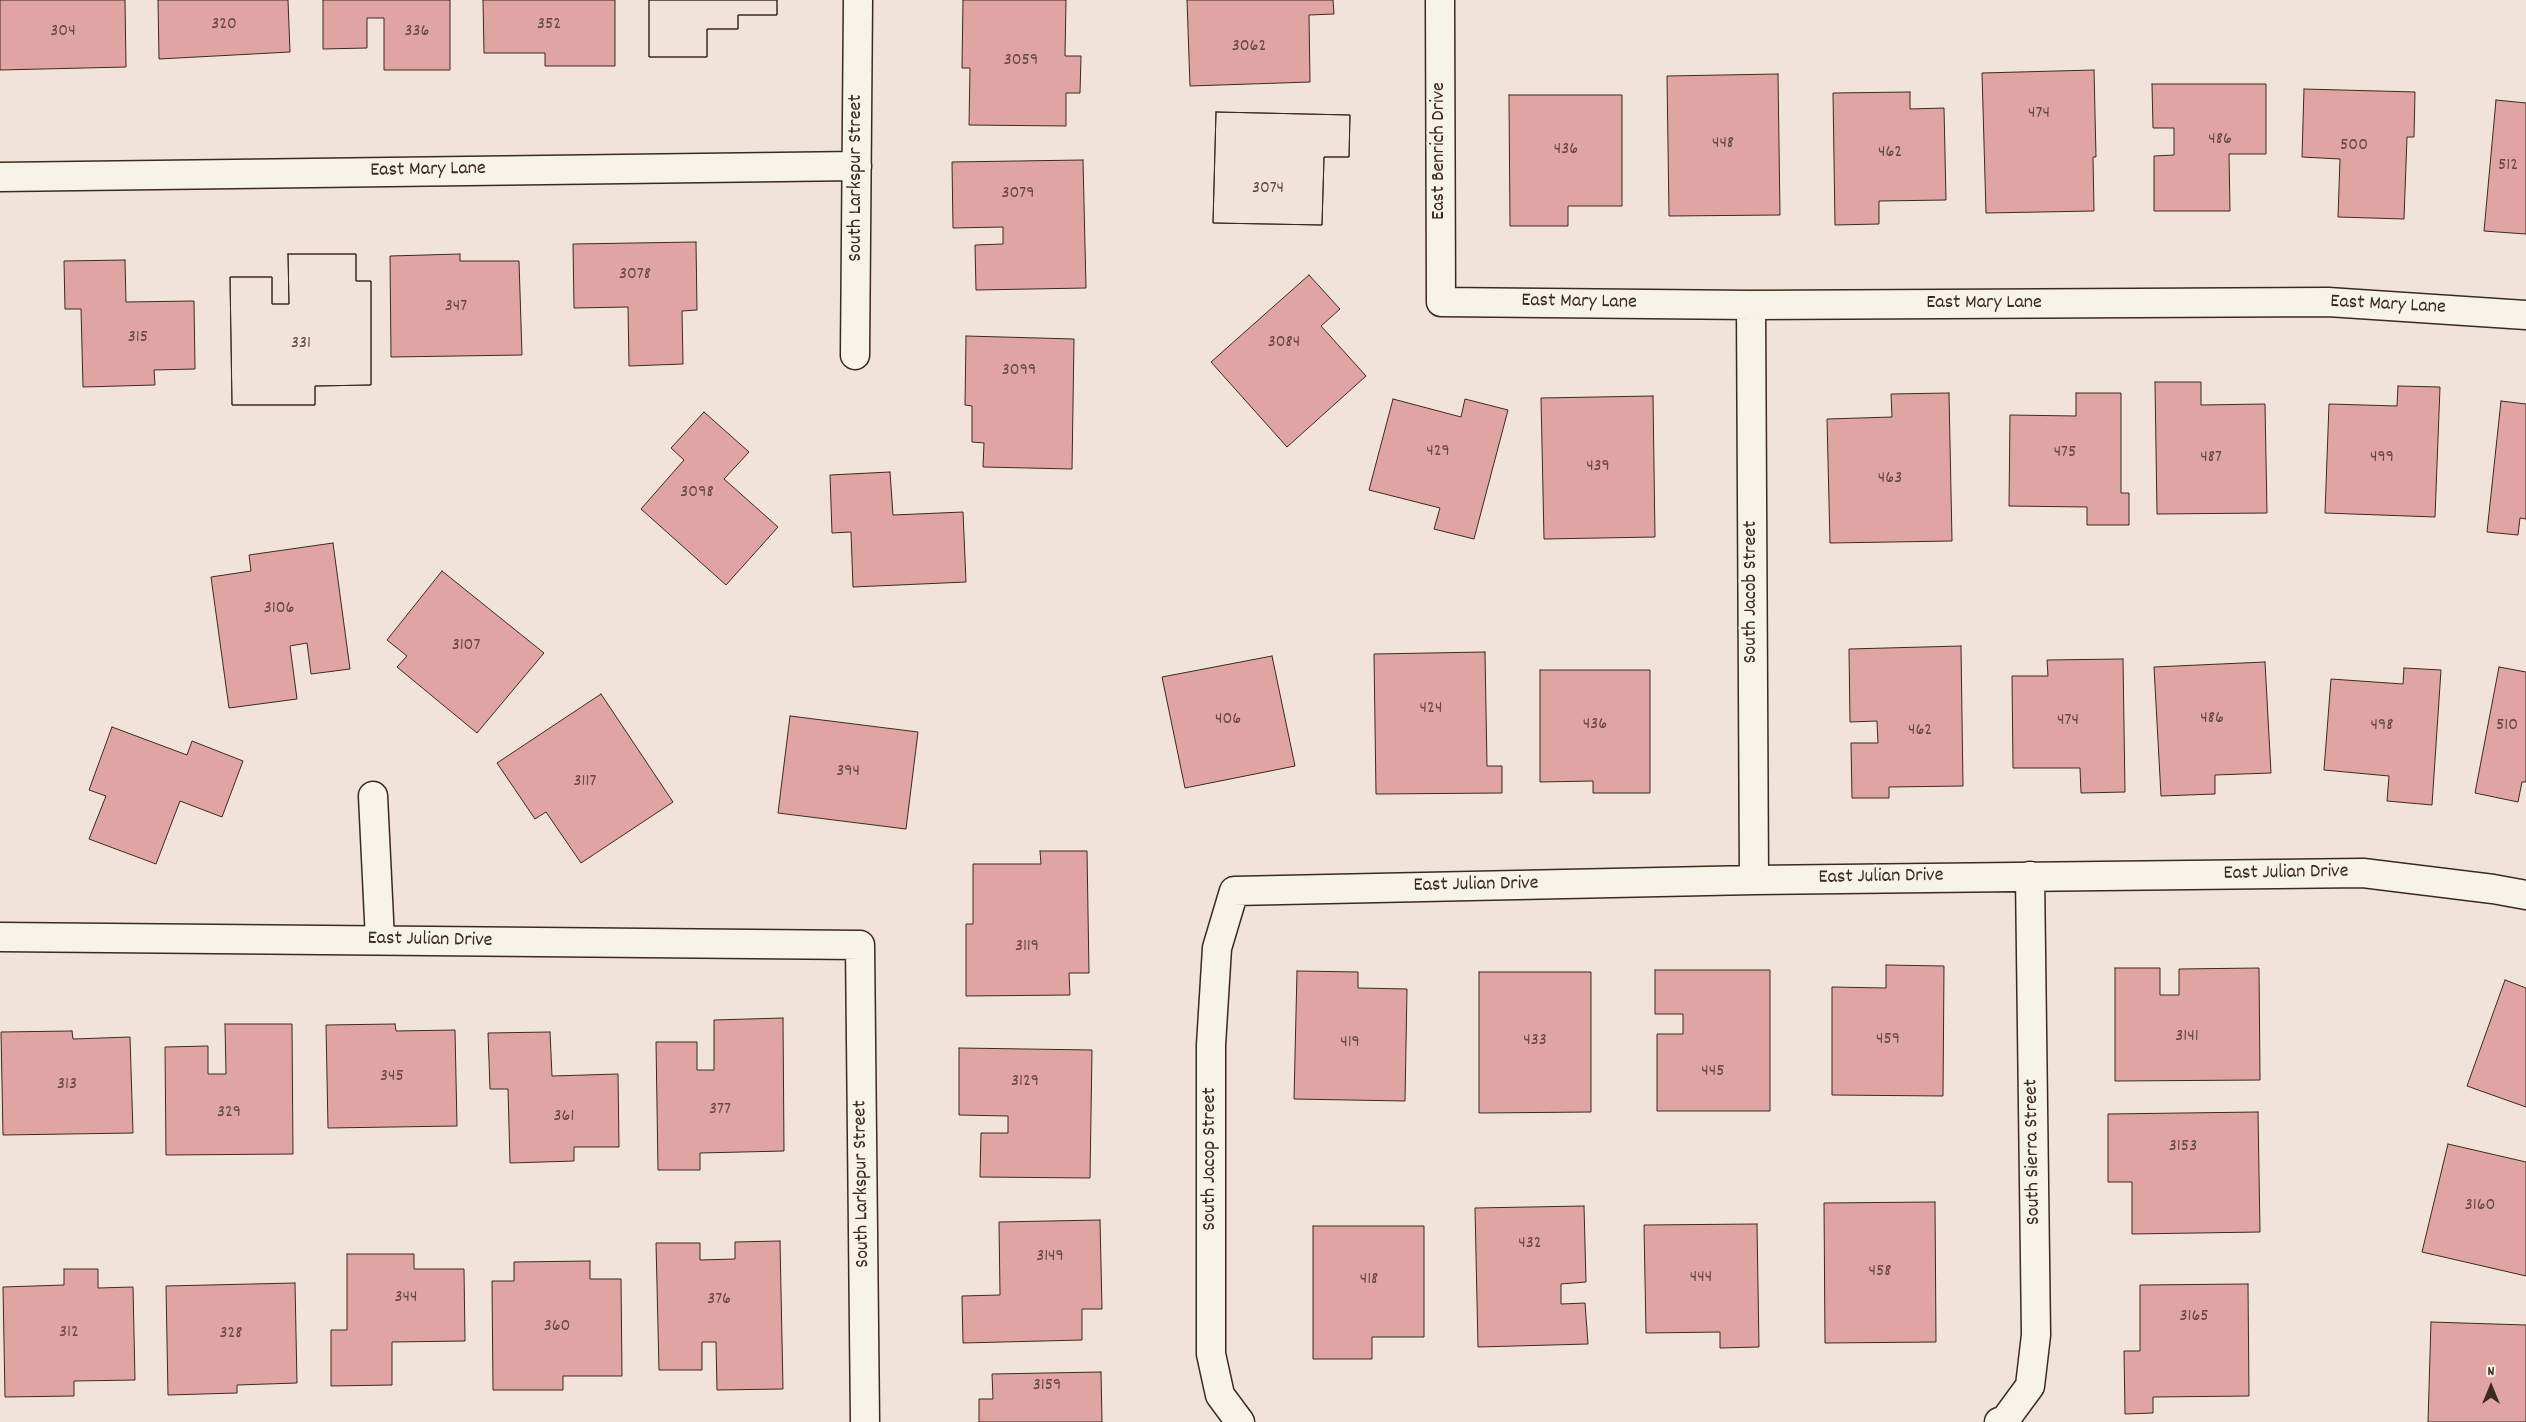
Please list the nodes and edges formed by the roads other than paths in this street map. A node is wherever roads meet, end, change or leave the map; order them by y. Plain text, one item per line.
1 (858, 0) edge
2 (1440, 0) edge
3 (857, 166) junction
4 (0, 177) edge
5 (1441, 302) joint
6 (1751, 305) junction
7 (2526, 315) edge
8 (855, 355) dead end
9 (373, 796) dead end
10 (2030, 876) junction
11 (1754, 880) junction
12 (1234, 891) joint
13 (2526, 895) edge
14 (0, 937) edge
15 (380, 940) junction
16 (860, 945) joint
17 (2002, 1421) edge
18 (865, 1422) edge
19 (1240, 1422) edge

1 - 3 street, South Larkspur Street
2 - 5 street, East Benrich Drive
3 - 4 street, East Mary Lane
3 - 8 street, South Larkspur Street
5 - 6 street, East Mary Lane
6 - 7 street, East Mary Lane
6 - 11 street, South Jacob Street
9 - 15 street
10 - 11 street, East Julian Drive
10 - 13 street, East Julian Drive
10 - 17 street, South Sierra Street
11 - 12 street, East Julian Drive
12 - 19 street, South Jacop Street
14 - 15 street, East Julian Drive
15 - 16 street, East Julian Drive
16 - 18 street, South Larkspur Street

